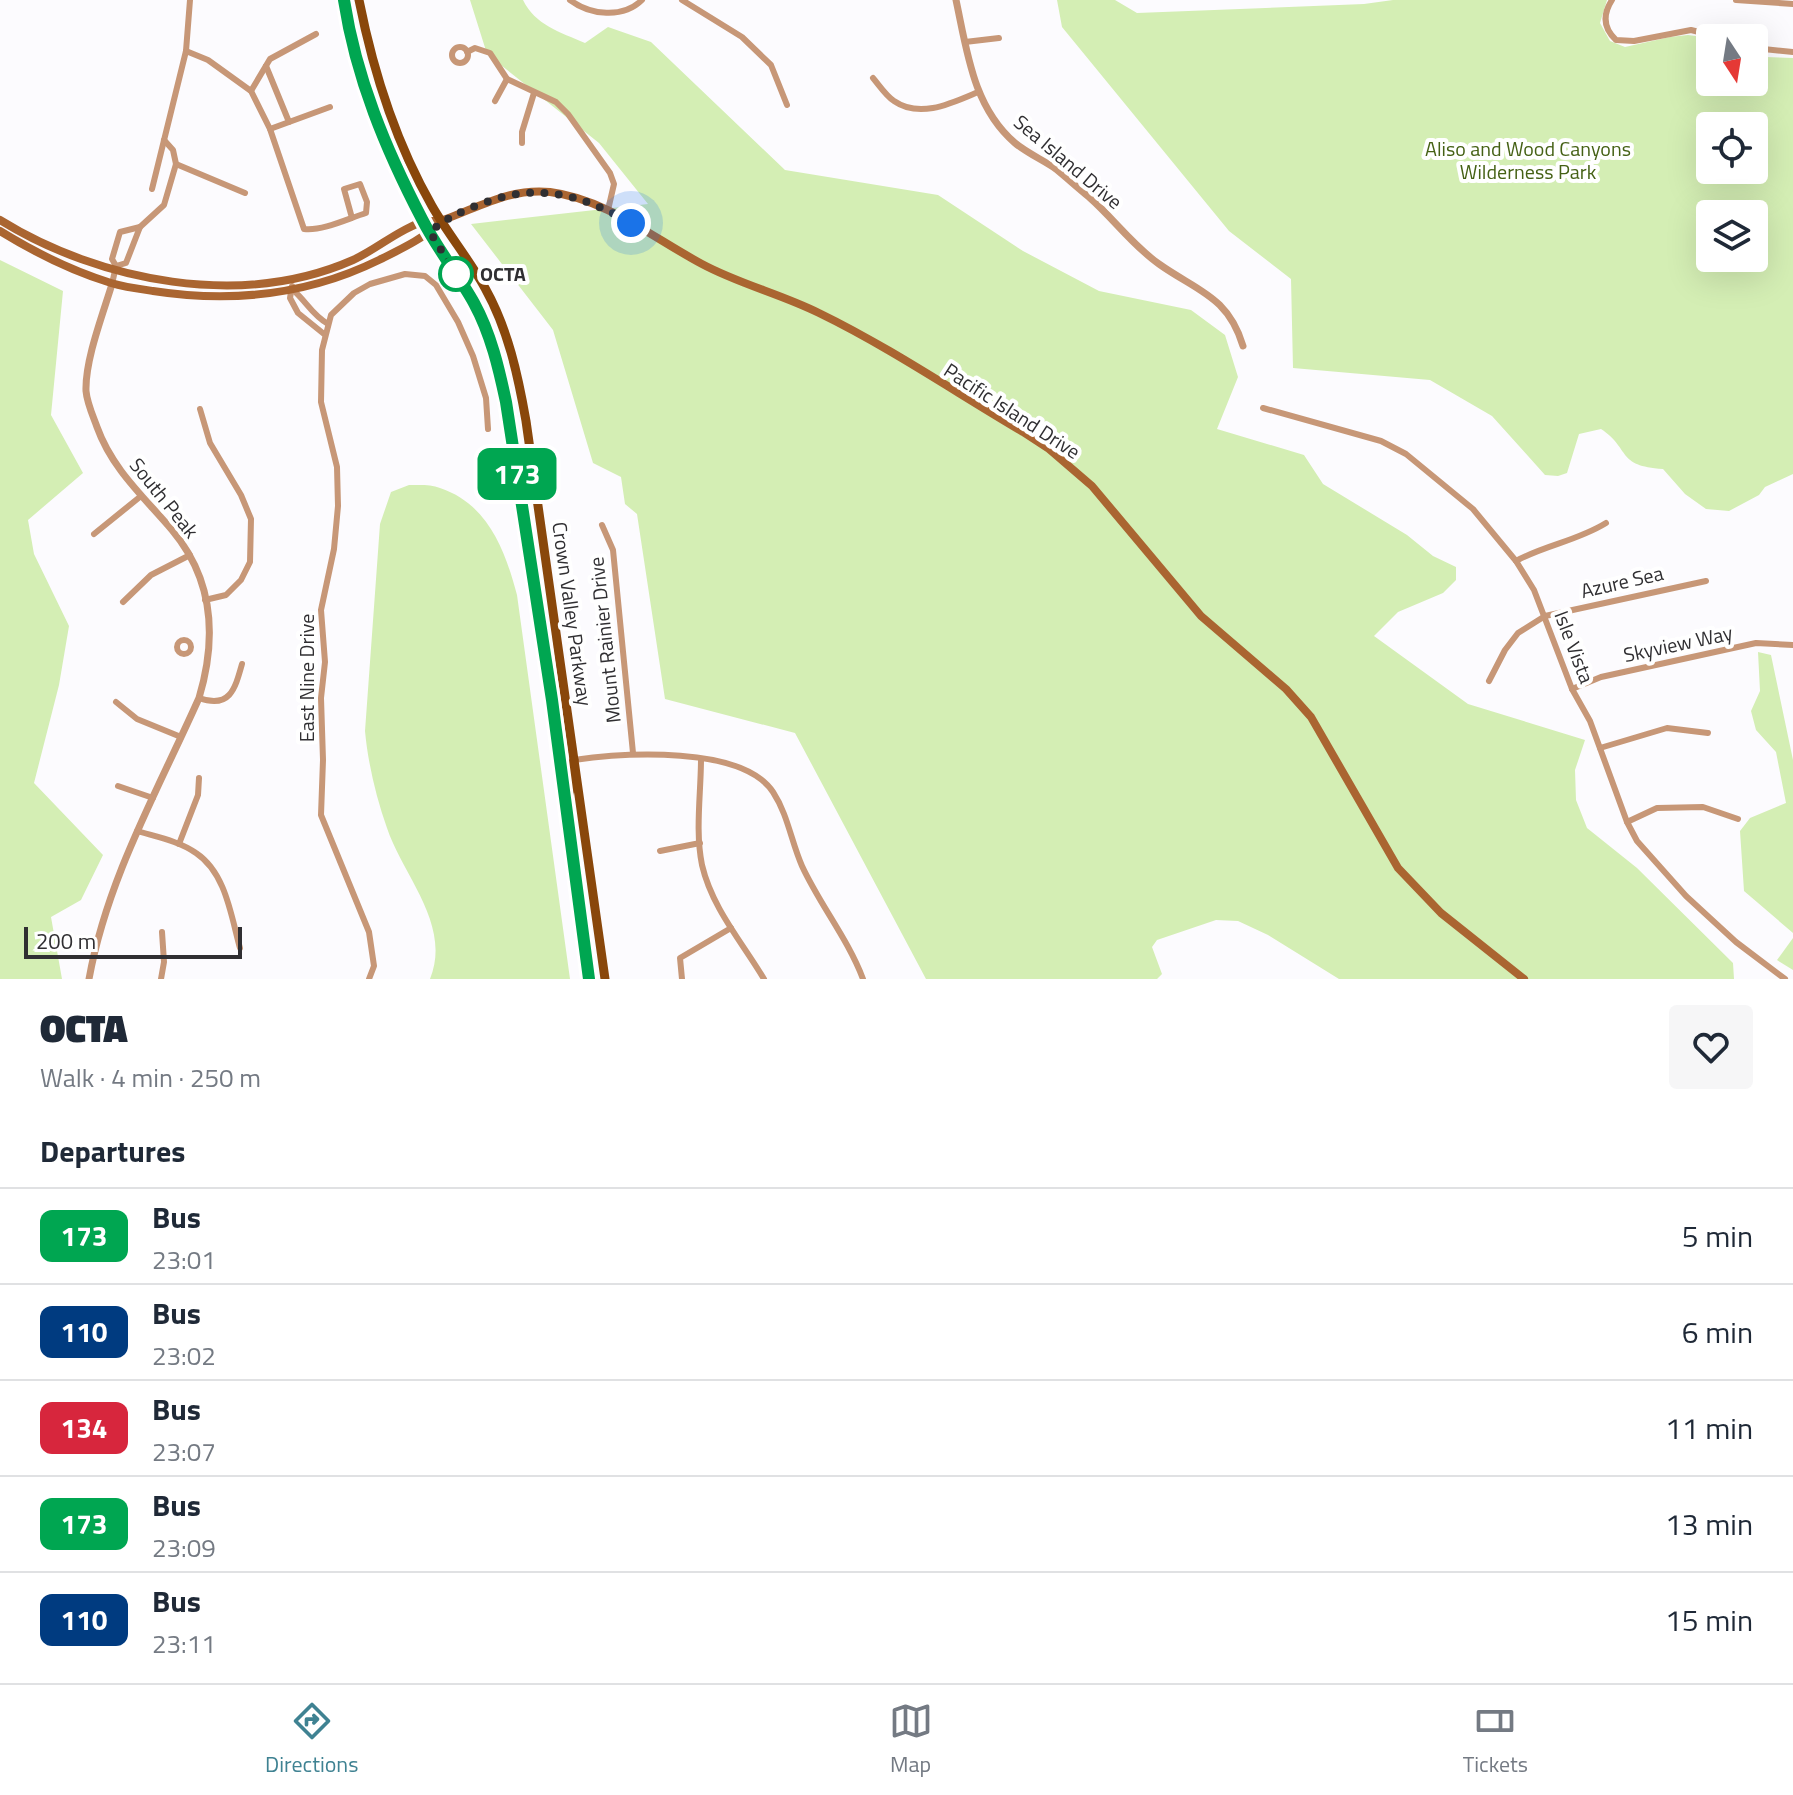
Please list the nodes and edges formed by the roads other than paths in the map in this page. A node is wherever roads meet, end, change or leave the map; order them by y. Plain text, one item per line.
1 (190, 0) edge
2 (344, 0) edge
3 (359, 0) edge
4 (570, 0) edge
5 (642, 0) edge
6 (682, 0) edge
7 (956, 0) edge
8 (1612, 0) edge
9 (1736, 0) edge
10 (1793, 4) edge
11 (1696, 31) edge
12 (316, 34) dead end
13 (999, 38) dead end
14 (965, 42) junction
15 (1768, 49) edge
16 (186, 51) junction
17 (467, 52) dead end
18 (1793, 52) edge
19 (266, 66) junction
20 (873, 78) dead end
21 (507, 79) junction
22 (251, 91) junction
23 (978, 92) junction
24 (534, 93) junction
25 (495, 101) dead end
26 (787, 105) dead end
27 (330, 107) dead end
28 (289, 122) junction
29 (270, 129) junction
30 (164, 140) junction
31 (522, 143) dead end
32 (176, 164) junction
33 (152, 189) dead end
34 (245, 193) dead end
35 (608, 210) junction
36 (352, 218) junction
37 (0, 220) edge
38 (442, 221) junction
39 (423, 222) junction
40 (140, 227) junction
41 (0, 231) edge
42 (430, 232) junction
43 (117, 242) junction
44 (131, 246) junction
45 (115, 269) junction
46 (290, 278) junction
47 (112, 284) junction
48 (293, 290) junction
49 (314, 315) junction
50 (308, 323) junction
51 (328, 324) junction
52 (324, 334) junction
53 (1243, 346) dead end
54 (1263, 408) dead end
55 (200, 409) dead end
56 (488, 429) dead end
57 (141, 496) junction
58 (1606, 523) dead end
59 (602, 525) dead end
60 (94, 534) dead end
61 (190, 555) junction
62 (1516, 561) junction
63 (1706, 581) dead end
64 (205, 600) junction
65 (123, 602) dead end
66 (1545, 616) junction
67 (1793, 645) edge
68 (191, 648) dead end
69 (210, 650) junction
70 (242, 664) dead end
71 (1489, 681) dead end
72 (1572, 689) junction
73 (199, 698) junction
74 (552, 700) junction
75 (116, 702) dead end
76 (1708, 733) dead end
77 (181, 737) junction
78 (1600, 748) junction
79 (633, 753) junction
80 (701, 759) junction
81 (574, 760) junction
82 (199, 778) dead end
83 (118, 786) dead end
84 (153, 798) junction
85 (565, 803) junction
86 (1738, 819) dead end
87 (1627, 822) junction
88 (137, 831) junction
89 (700, 843) junction
90 (179, 844) junction
91 (660, 851) dead end
92 (731, 928) junction
93 (162, 932) dead end
94 (240, 948) dead end
95 (89, 979) edge
96 (161, 979) edge
97 (369, 979) edge
98 (589, 979) edge
99 (605, 979) edge
100 (682, 979) edge
101 (764, 979) edge
102 (863, 979) edge
103 (1524, 979) edge
104 (1785, 979) edge

1 - 16 street
2 - 39 main road, Crown Valley Parkway
3 - 38 main road, Crown Valley Parkway
4 - 5 street
6 - 26 street
7 - 14 street, Sea Island Drive
8 - 11 street
9 - 10 street
12 - 19 street
13 - 14 street
14 - 23 street, Sea Island Drive
15 - 18 street
16 - 22 street
16 - 30 street
17 - 21 street
19 - 22 street
19 - 28 street
20 - 23 street
21 - 24 street
21 - 25 street
22 - 29 street
23 - 53 street, Sea Island Drive
24 - 31 street
24 - 35 street
27 - 28 street
28 - 29 street
29 - 36 street
30 - 32 street
30 - 33 street
32 - 34 street
32 - 40 street, South Peak
35 - 38 main road, Pacific Island Drive
35 - 103 main road, Pacific Island Drive
36 - 36 street
37 - 45 main road
38 - 39 main road
38 - 42 main road
38 - 81 main road, Crown Valley Parkway
39 - 42 main road, Crown Valley Parkway
39 - 46 main road
40 - 43 street
40 - 44 street, South Peak
41 - 47 main road
42 - 48 main road
42 - 74 main road, Crown Valley Parkway
43 - 44 street
43 - 45 street
44 - 45 street, South Peak
45 - 46 main road
45 - 47 street, South Peak
46 - 48 street
47 - 48 main road
47 - 57 street, South Peak
48 - 49 street
48 - 50 street
49 - 50 street
49 - 51 street
50 - 52 street
51 - 52 street, East Nine Drive
51 - 56 street, East Nine Drive
52 - 97 street, East Nine Drive
54 - 62 street, Isle Vista
55 - 64 street
57 - 60 street
57 - 61 street, South Peak
58 - 62 street
59 - 79 street, Mount Rainier Drive
61 - 64 street, South Peak
61 - 65 street
62 - 66 street, Isle Vista
63 - 66 street, Azure Sea
64 - 69 street, South Peak
66 - 71 street
66 - 72 street, Isle Vista
67 - 72 street, Skyview Way
68 - 69 street
69 - 73 street, South Peak
70 - 73 street
72 - 78 street, Isle Vista
73 - 77 street, South Peak
74 - 81 main road
74 - 85 main road, Crown Valley Parkway
75 - 77 street
76 - 78 street
77 - 84 street, South Peak
78 - 87 street, Isle Vista
79 - 80 street
79 - 81 street
80 - 89 street
80 - 102 street
81 - 85 main road
81 - 99 main road, Crown Valley Parkway
82 - 90 street
83 - 84 street
84 - 88 street, South Peak
85 - 98 main road, Crown Valley Parkway
86 - 87 street
87 - 104 street, Isle Vista
88 - 90 street
88 - 95 street, South Peak
89 - 91 street
89 - 92 street
90 - 94 street
92 - 100 street
92 - 101 street
93 - 96 street

